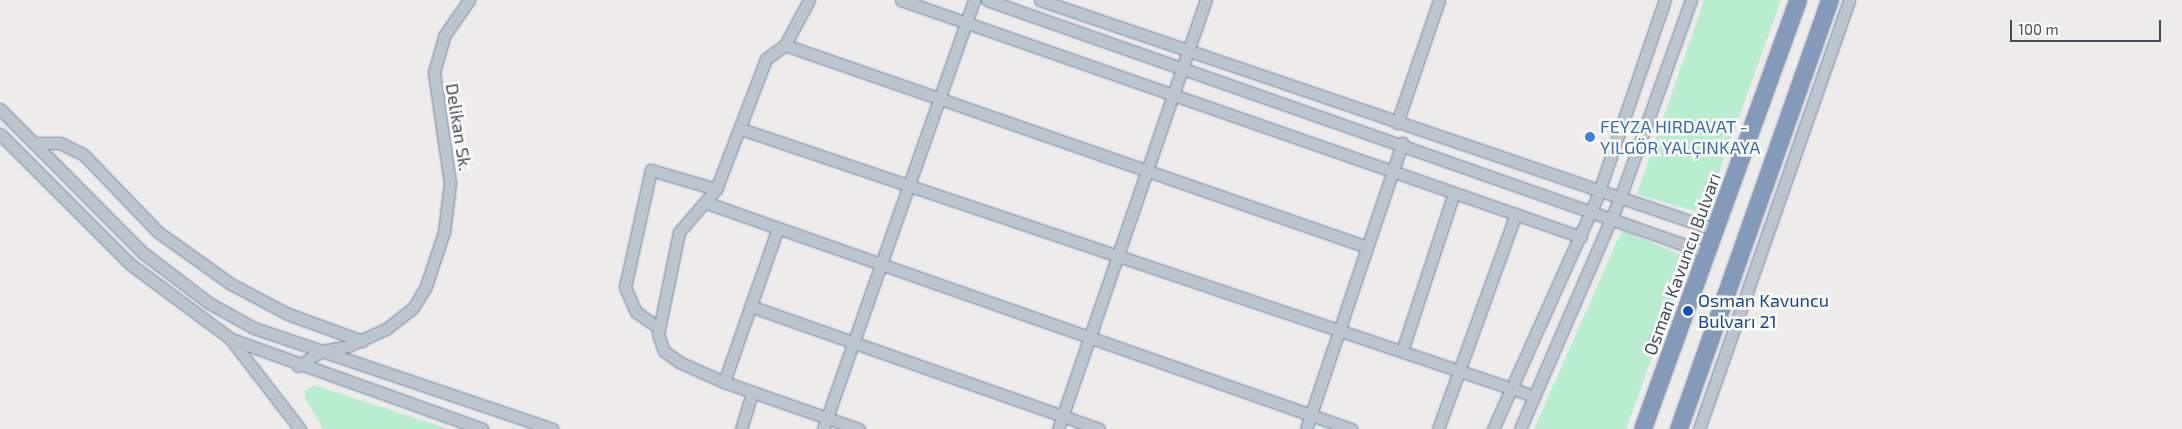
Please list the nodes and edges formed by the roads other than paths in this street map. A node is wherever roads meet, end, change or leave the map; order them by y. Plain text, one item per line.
1 (469, 0) edge
2 (809, 0) edge
3 (901, 0) edge
4 (974, 0) edge
5 (987, 0) edge
6 (1040, 0) edge
7 (1206, 0) edge
8 (1440, 0) edge
9 (1665, 0) edge
10 (1691, 0) edge
11 (1798, 0) edge
12 (1830, 0) edge
13 (1850, 0) edge
14 (966, 22) junction
15 (784, 45) junction
16 (1189, 51) junction
17 (1184, 68) junction
18 (1175, 95) junction
19 (939, 99) junction
20 (0, 109) edge
21 (1398, 123) junction
22 (740, 129) junction
23 (0, 134) edge
24 (1402, 143) junction
25 (34, 144) junction
26 (1392, 171) junction
27 (1148, 172) junction
28 (909, 185) junction
29 (716, 189) junction
30 (1600, 190) junction
31 (1454, 192) junction
32 (1620, 198) junction
33 (708, 203) junction
34 (1592, 209) junction
35 (1516, 214) junction
36 (1612, 217) junction
37 (778, 228) junction
38 (1716, 230) junction
39 (1581, 237) junction
40 (1367, 247) junction
41 (1708, 253) junction
42 (1119, 256) junction
43 (881, 264) junction
44 (750, 306) junction
45 (658, 328) junction
46 (1340, 330) junction
47 (1090, 338) junction
48 (231, 339) junction
49 (362, 341) junction
50 (854, 342) junction
51 (321, 351) junction
52 (1402, 351) junction
53 (298, 366) junction
54 (1460, 370) junction
55 (724, 382) junction
56 (1512, 388) junction
57 (752, 392) junction
58 (1534, 396) junction
59 (1311, 415) junction
60 (1063, 416) junction
61 (825, 423) edge
62 (300, 429) edge
63 (482, 429) edge
64 (552, 429) edge
65 (740, 429) edge
66 (860, 429) edge
67 (1058, 429) edge
68 (1099, 429) edge
69 (1306, 429) edge
70 (1350, 429) edge
71 (1438, 429) edge
72 (1493, 429) edge
73 (1520, 429) edge
74 (1643, 429) edge
75 (1679, 429) edge
76 (1699, 429) edge

1 - 49 street, Delikan Sk.
2 - 15 street
3 - 14 street
4 - 14 street
5 - 17 street
6 - 16 street
7 - 16 street
8 - 21 street
9 - 30 street
10 - 32 street
11 - 38 highway, Osman Kavuncu Bulvarı
12 - 75 highway
13 - 76 street
14 - 18 street
14 - 19 street
15 - 19 street
15 - 22 street
16 - 17 street
16 - 21 street
17 - 18 street
17 - 24 street
18 - 26 street
18 - 27 street
19 - 27 street
19 - 28 street
20 - 25 street
21 - 30 street
22 - 28 street
22 - 29 street
23 - 48 street
24 - 26 street
24 - 34 street
25 - 49 street
25 - 51 street
26 - 31 street
26 - 40 street
27 - 40 street
27 - 42 street
28 - 42 street
28 - 43 street
29 - 33 street
29 - 45 street
30 - 32 street
30 - 34 street
31 - 35 street
31 - 52 street
32 - 36 street
32 - 38 street
33 - 37 street
33 - 45 street
34 - 36 street
34 - 39 street
35 - 39 street
35 - 54 street
36 - 41 street
36 - 58 street
37 - 43 street
37 - 44 street
38 - 41 highway, Osman Kavuncu Bulvarı
39 - 56 street
40 - 46 street
41 - 74 highway, Osman Kavuncu Bulvarı
42 - 46 street
42 - 47 street
43 - 47 street
43 - 50 street
44 - 50 street
44 - 55 street
45 - 55 street
46 - 52 street
46 - 59 street
47 - 59 street
47 - 60 street
48 - 53 street
48 - 62 street
49 - 51 street, Delikan Sk.
50 - 60 street
50 - 61 street
51 - 53 street
51 - 64 street
52 - 54 street
53 - 63 street
54 - 56 street
54 - 71 street
55 - 57 street
56 - 58 street
56 - 72 street
57 - 61 street
57 - 65 street
58 - 73 street
59 - 69 street
59 - 70 street
60 - 67 street
60 - 68 street
61 - 66 street

